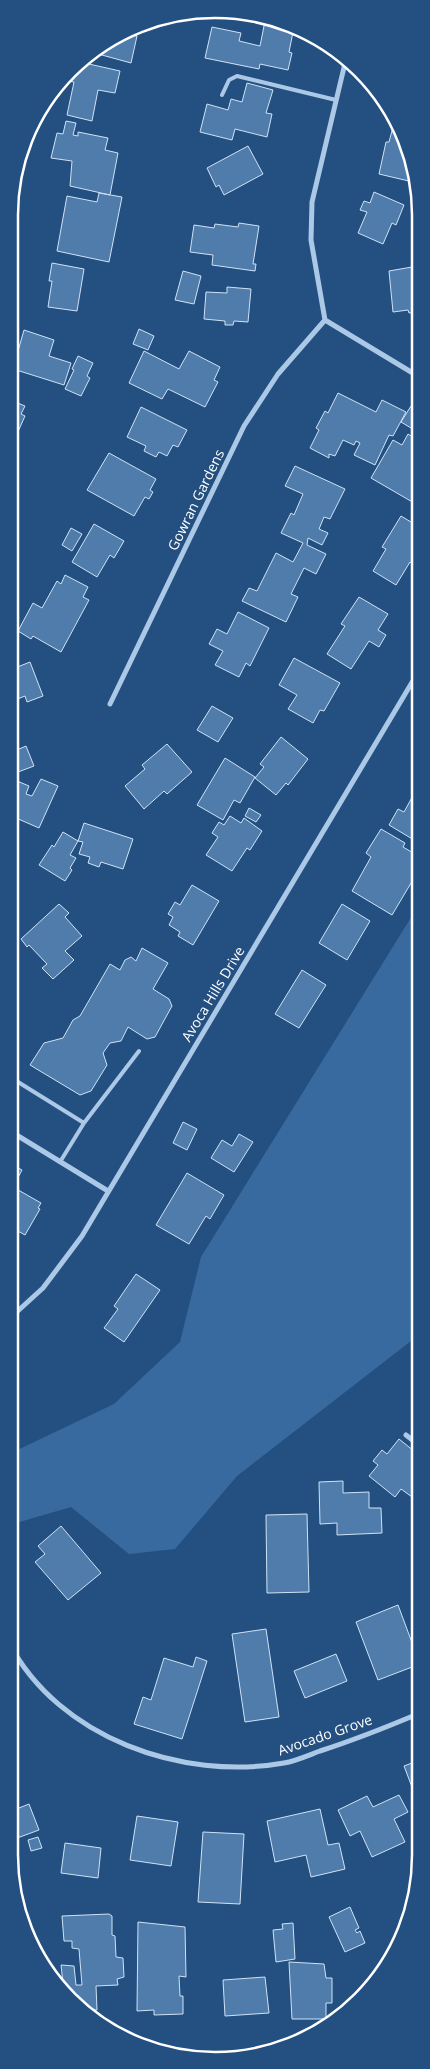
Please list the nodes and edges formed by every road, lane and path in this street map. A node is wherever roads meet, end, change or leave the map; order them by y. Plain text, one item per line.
1 (344, 66) edge
2 (222, 95) dead end
3 (336, 100) junction
4 (325, 320) junction
5 (412, 373) edge
6 (412, 682) edge
7 (110, 704) dead end
8 (139, 1051) dead end
9 (18, 1081) edge
10 (84, 1123) junction
11 (18, 1136) edge
12 (60, 1162) junction
13 (108, 1191) junction
14 (18, 1311) edge
15 (406, 1436) dead end
16 (412, 1440) edge
17 (18, 1657) edge
18 (412, 1716) edge

1 - 3 street
2 - 3 lane
3 - 4 street
4 - 5 street
4 - 7 street, Gowran Gardens
6 - 13 street, Avoca Hills Drive
8 - 10 lane
9 - 10 lane
10 - 12 lane
11 - 12 street
12 - 13 street
13 - 14 street, Avoca Hills Drive
15 - 16 street
17 - 18 street, Avocado Grove

